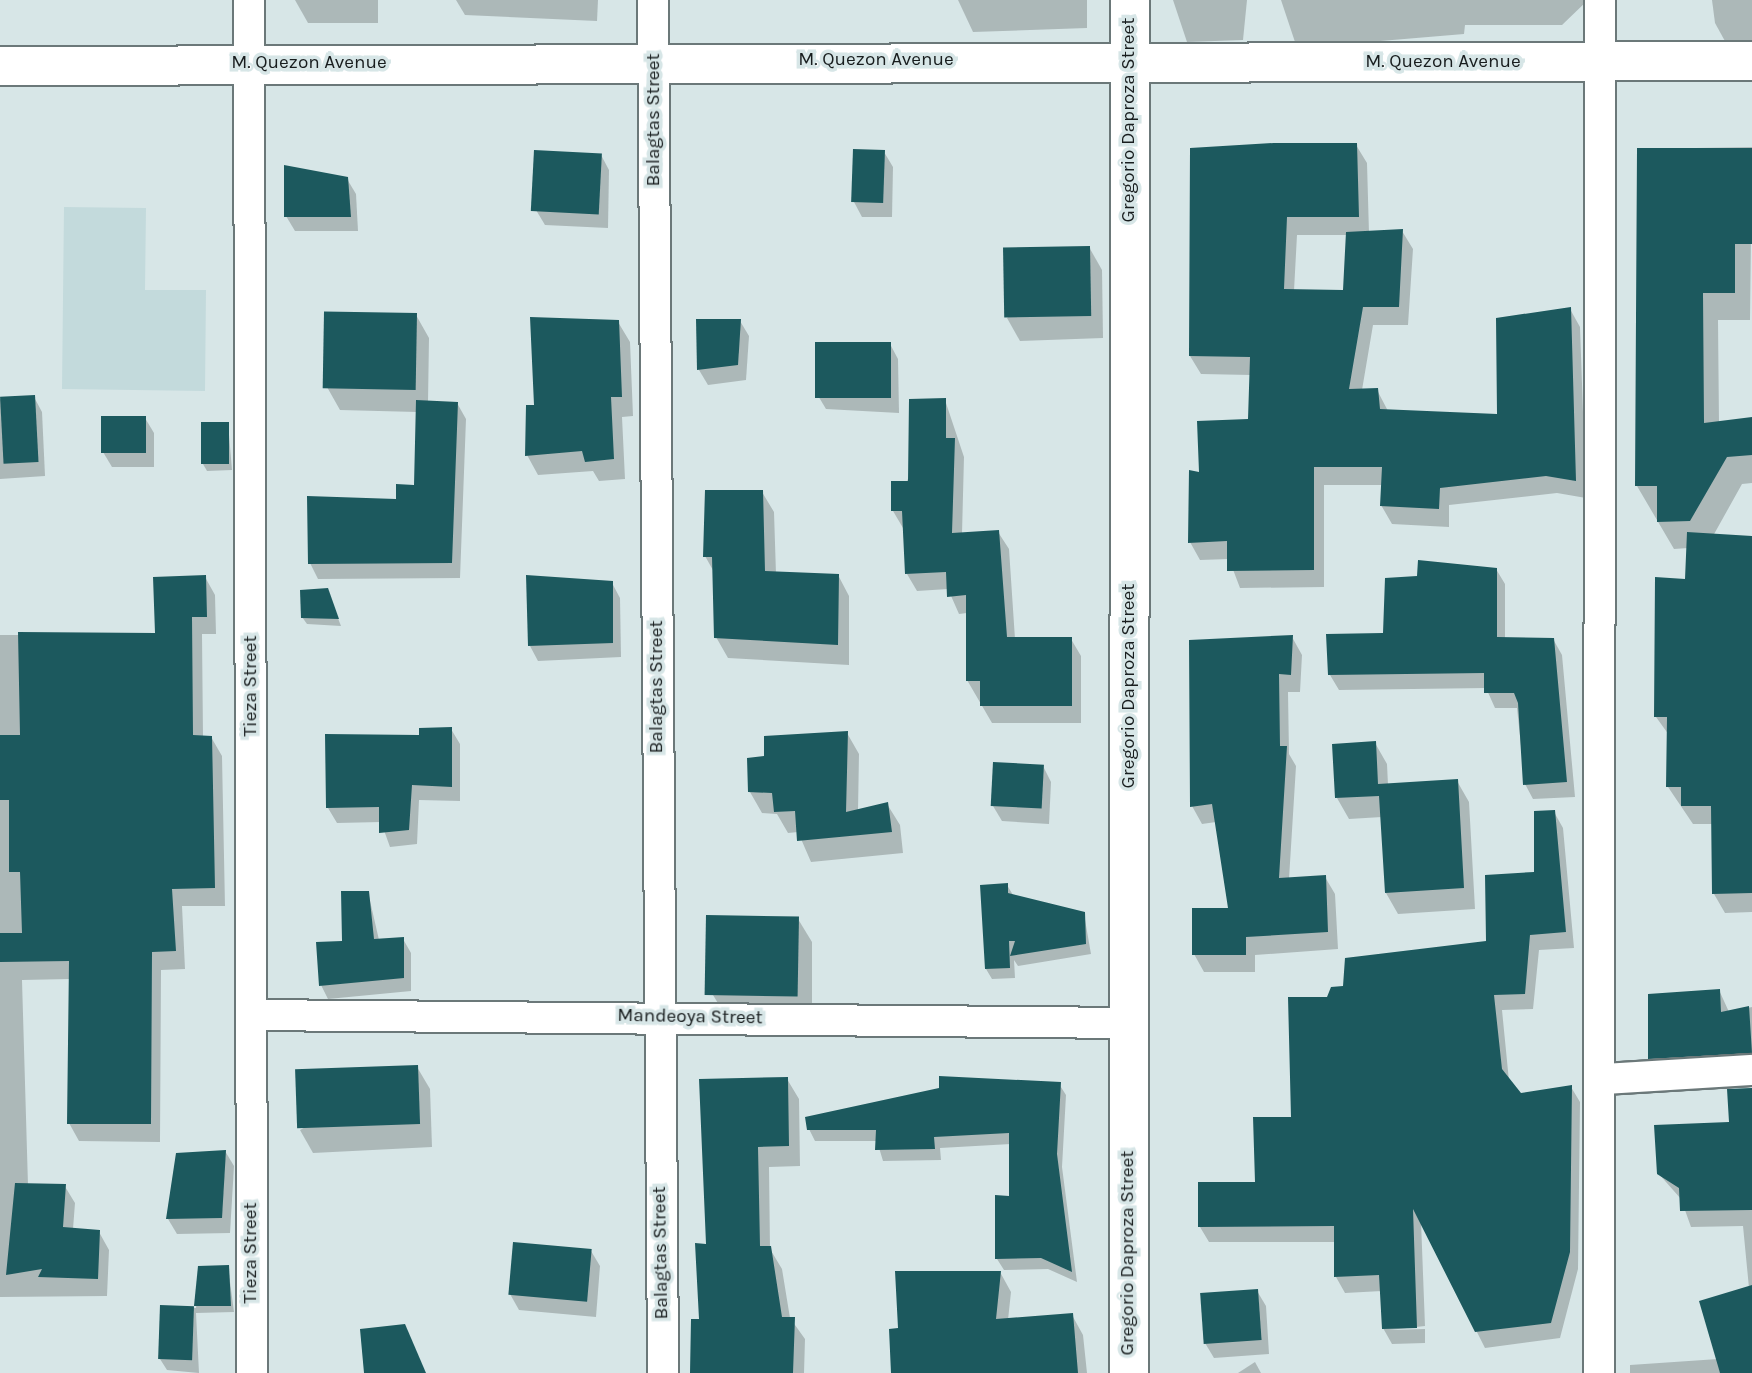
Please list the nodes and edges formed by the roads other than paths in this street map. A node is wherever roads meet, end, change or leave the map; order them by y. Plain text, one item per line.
1 (249, 0) edge
2 (653, 0) edge
3 (1129, 0) edge
4 (1600, 0) edge
5 (654, 61) junction
6 (1129, 61) junction
7 (1752, 61) edge
8 (1600, 62) junction
9 (250, 63) junction
10 (0, 66) edge
11 (251, 1015) junction
12 (659, 1017) junction
13 (1128, 1023) junction
14 (1752, 1070) edge
15 (1603, 1079) junction
16 (251, 1373) edge
17 (663, 1373) edge
18 (1129, 1373) edge
19 (1599, 1373) edge

1 - 9 street, Tieza Street
2 - 5 street, Balagtas Street
3 - 6 street, Gregorio Daproza Street
4 - 8 street
5 - 6 street, M. Quezon Avenue
5 - 9 street, M. Quezon Avenue
5 - 12 street, Balagtas Street
6 - 8 street, M. Quezon Avenue
6 - 13 street, Gregorio Daproza Street
7 - 8 street, M. Quezon Avenue
8 - 15 street
9 - 10 street, M. Quezon Avenue
9 - 11 street, Tieza Street
11 - 12 street, Mandeoya Street
11 - 16 street, Tieza Street
12 - 13 street, Mandeoya Street
12 - 17 street, Balagtas Street
13 - 18 street, Gregorio Daproza Street
14 - 15 street
15 - 19 street

